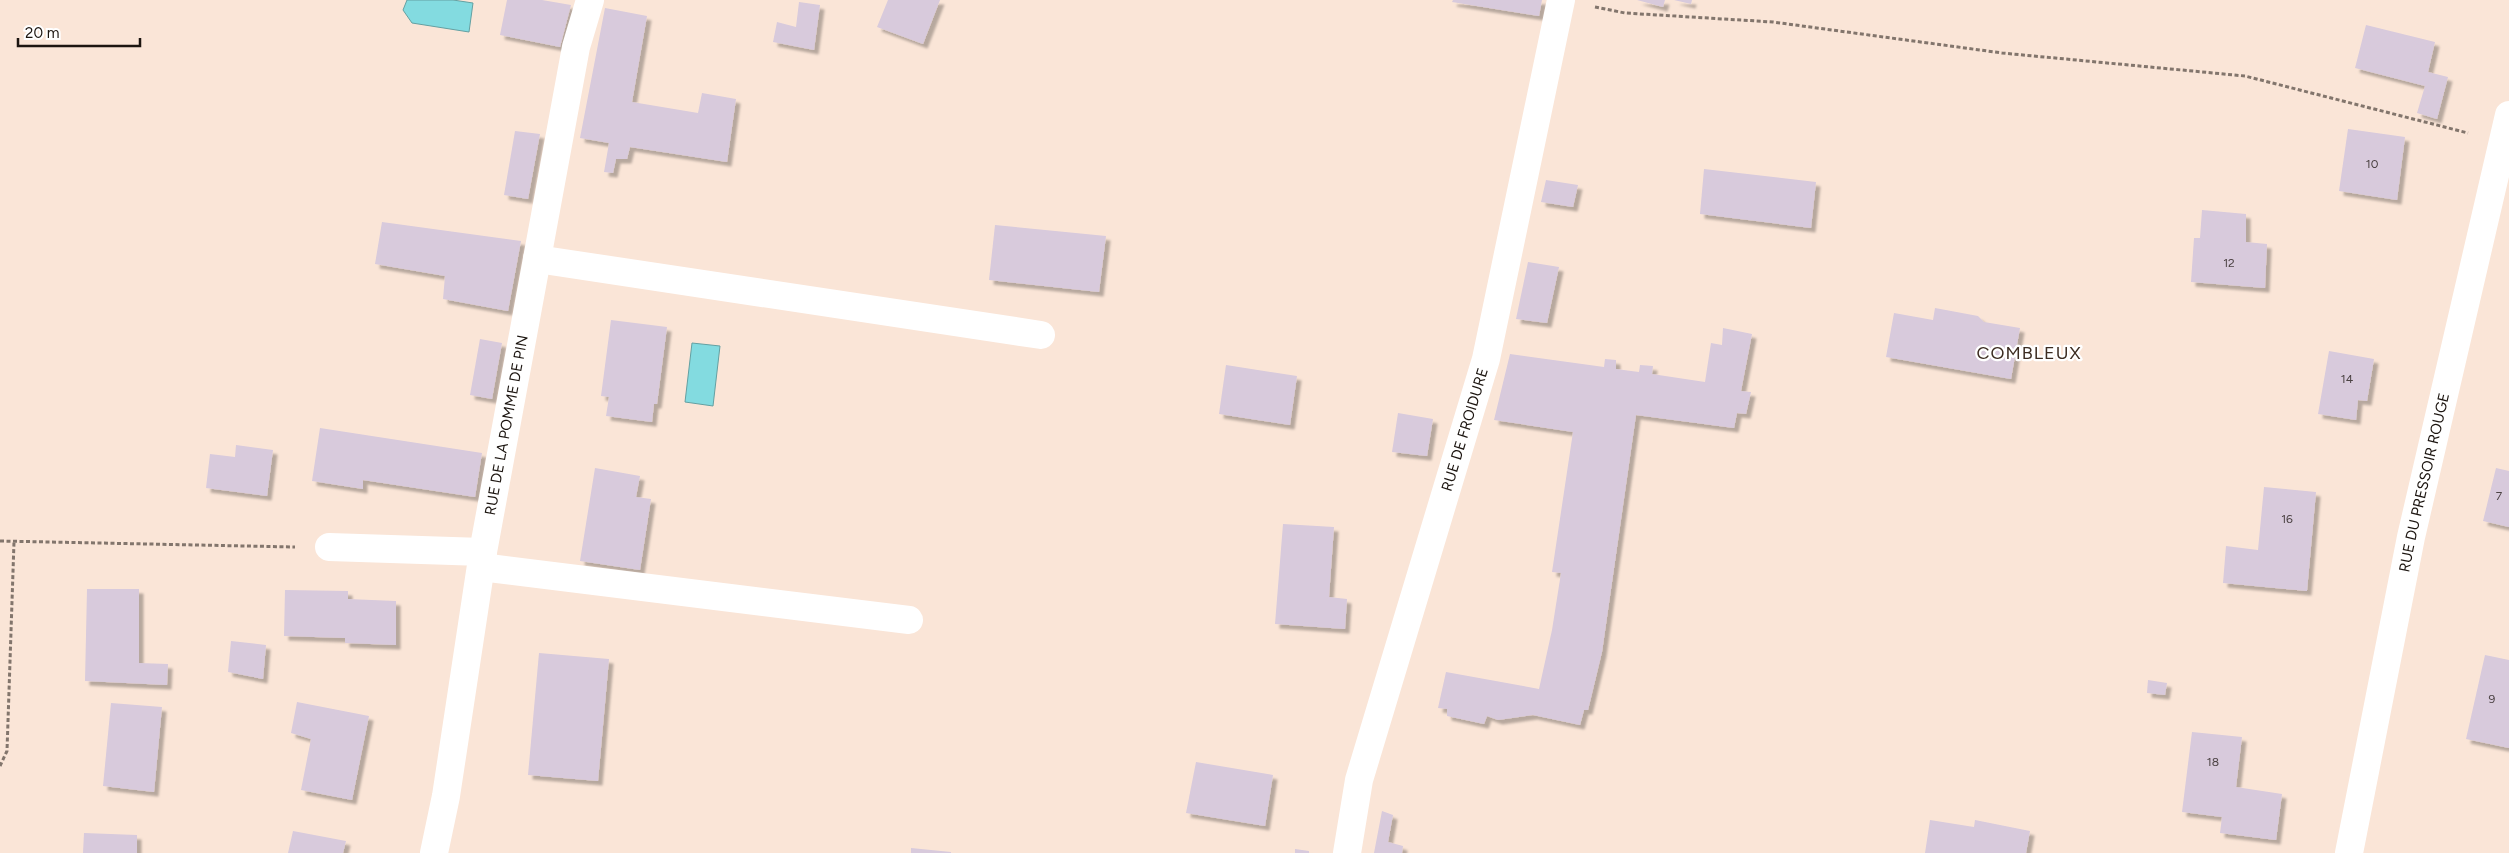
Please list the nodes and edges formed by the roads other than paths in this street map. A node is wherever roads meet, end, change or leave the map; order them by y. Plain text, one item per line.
1 (590, 0) edge
2 (1561, 0) edge
3 (2507, 128) edge
4 (537, 259) junction
5 (1041, 335) dead end
6 (329, 547) road end
7 (482, 560) junction
8 (909, 620) dead end
9 (434, 853) edge
10 (1347, 853) edge
11 (2349, 853) edge

1 - 4 street, RUE DE LA POMME DE PIN
2 - 10 street, RUE DE FROIDURE
3 - 11 street, RUE DU PRESSOIR ROUGE
4 - 5 street
4 - 7 street, RUE DE LA POMME DE PIN
6 - 7 street
7 - 8 street
7 - 9 street, RUE DE LA POMME DE PIN

